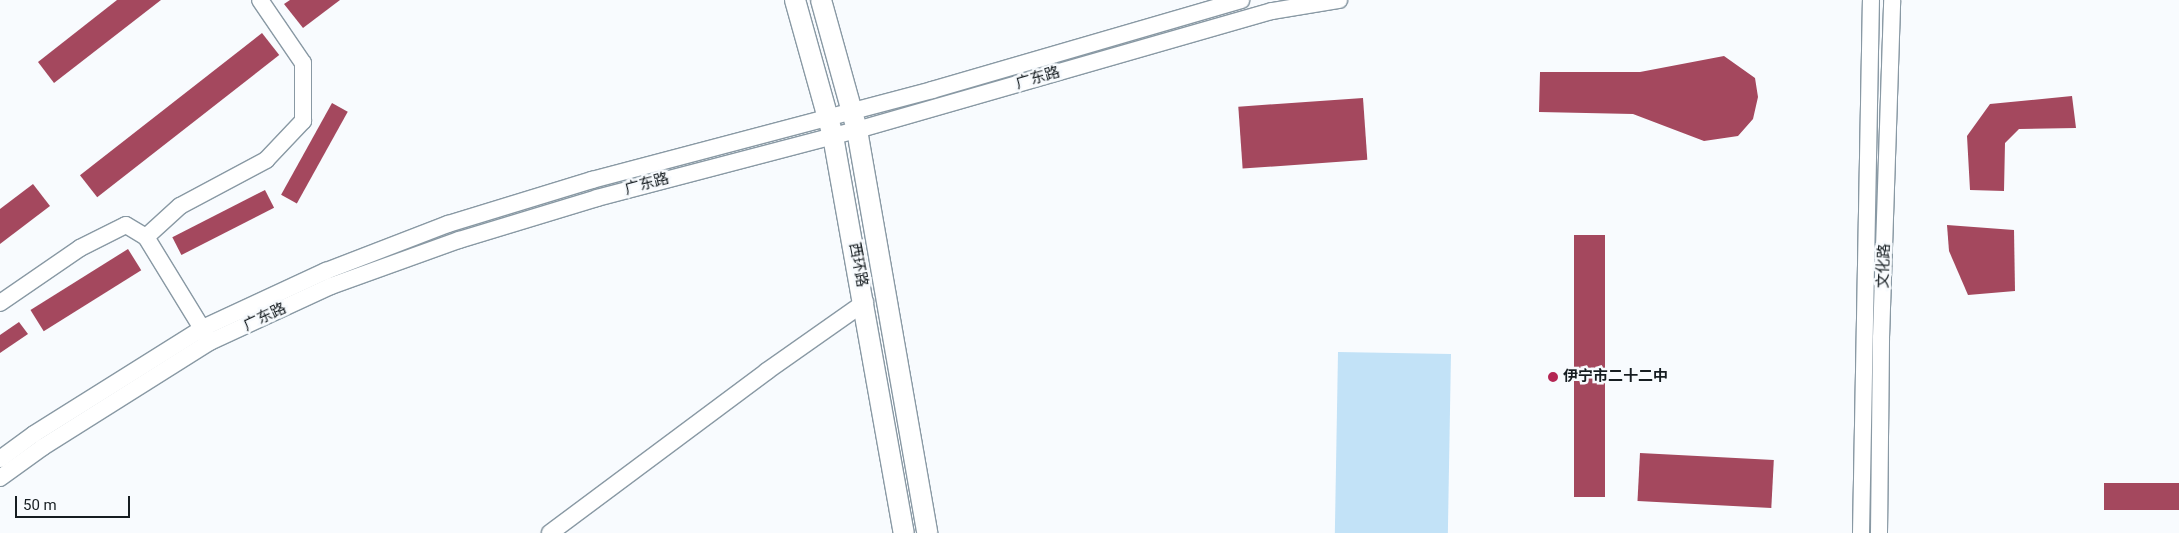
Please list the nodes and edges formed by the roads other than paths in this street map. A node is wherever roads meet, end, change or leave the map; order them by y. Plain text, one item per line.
1 (260, 0) edge
2 (795, 0) edge
3 (821, 0) edge
4 (1241, 0) edge
5 (1339, 0) edge
6 (1871, 0) edge
7 (1892, 0) edge
8 (1271, 6) edge
9 (854, 121) junction
10 (830, 127) junction
11 (146, 236) junction
12 (865, 302) junction
13 (0, 303) edge
14 (207, 335) junction
15 (0, 459) edge
16 (0, 478) edge
17 (550, 533) edge
18 (904, 533) edge
19 (927, 533) edge
20 (1860, 533) edge
21 (1879, 533) edge

1 - 11 street
2 - 10 main road, 西环路
3 - 9 main road, 西环路
4 - 9 street, 广东路
5 - 8 street, 广东路
6 - 20 street, 文化路
7 - 21 street, 文化路
8 - 9 street, 广东路
9 - 10 street, 广东路
9 - 19 main road, 西环路
10 - 12 main road, 西环路
10 - 14 street, 广东路
11 - 13 street
11 - 14 street
12 - 17 street
12 - 18 main road, 西环路
14 - 15 street, 广东路
14 - 16 street, 广东路

